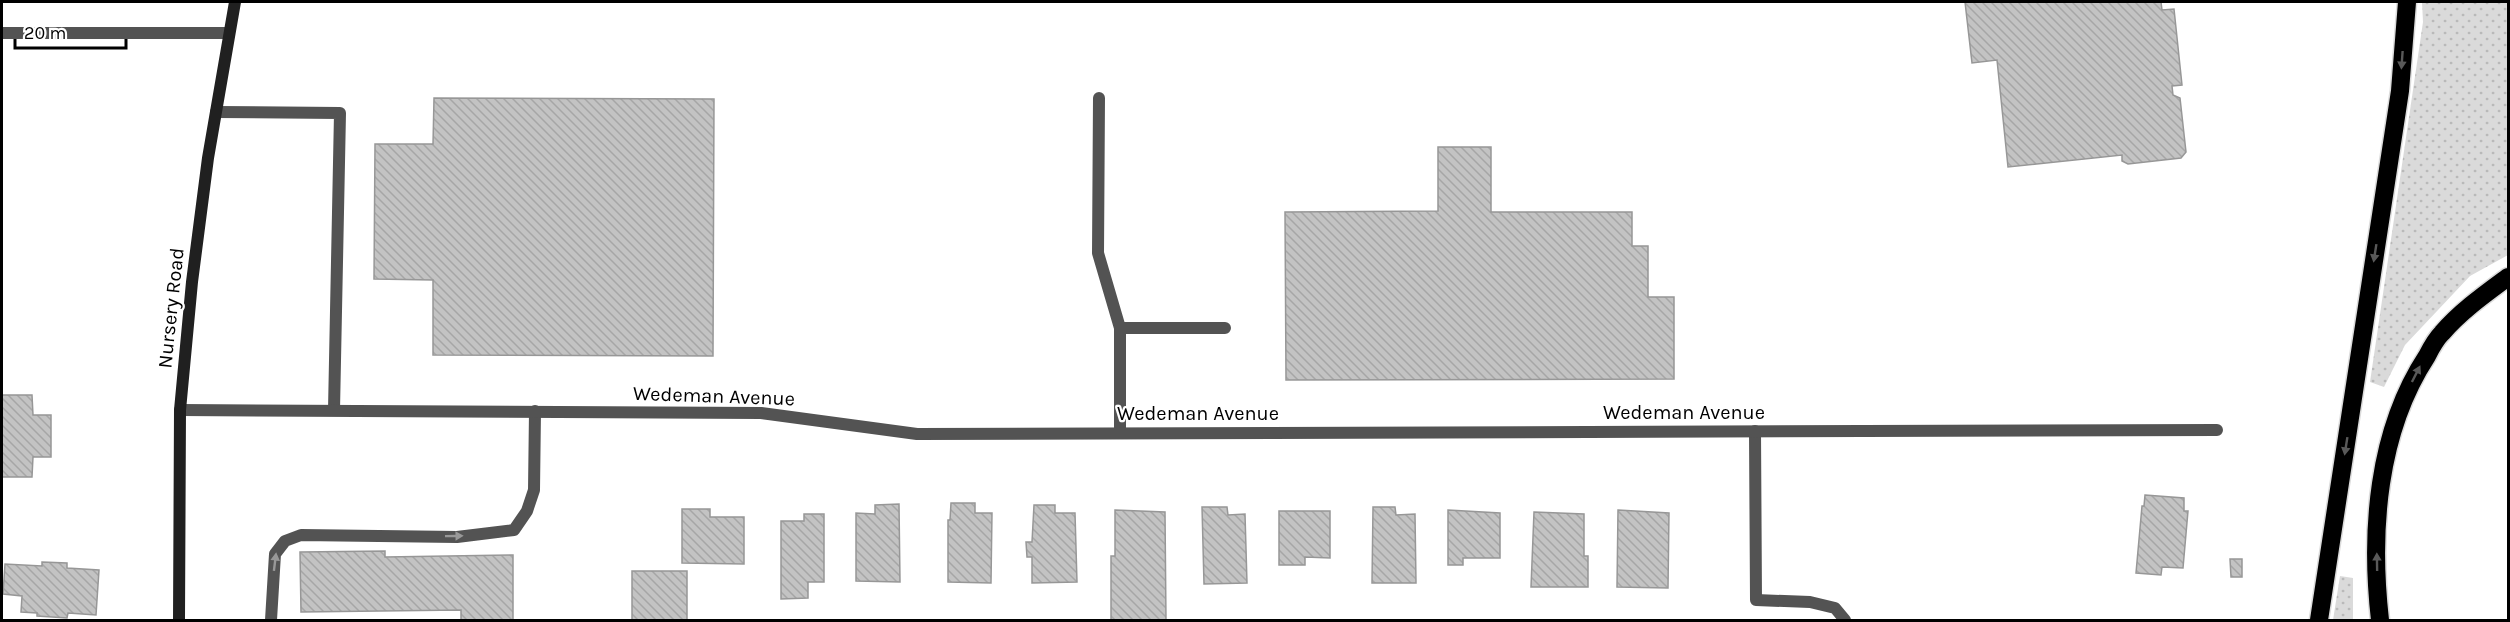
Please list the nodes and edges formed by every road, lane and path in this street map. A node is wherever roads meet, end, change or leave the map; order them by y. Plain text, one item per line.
1 (235, 2) edge
2 (2407, 2) edge
3 (2, 33) edge
4 (229, 33) junction
5 (1099, 98) dead end
6 (216, 112) junction
7 (2508, 278) edge
8 (1120, 328) junction
9 (1225, 328) dead end
10 (180, 410) junction
11 (334, 410) junction
12 (535, 411) junction
13 (2217, 430) dead end
14 (1755, 431) junction
15 (1120, 433) junction
16 (179, 621) edge
17 (271, 621) edge
18 (1845, 621) edge
19 (2319, 621) edge
20 (2380, 621) edge

1 - 4 main road, Nursery Road
2 -> 19 highway
3 - 4 street
4 - 6 main road, Nursery Road
5 - 8 street
6 - 10 main road, Nursery Road
6 - 11 street
20 -> 7 highway
8 - 9 street
8 - 15 street
10 - 11 street, Wedeman Avenue
10 - 16 main road, Nursery Road
11 - 12 street, Wedeman Avenue
12 - 15 street, Wedeman Avenue
17 -> 12 street
13 - 14 street, Wedeman Avenue
14 - 15 street, Wedeman Avenue
14 - 18 street

